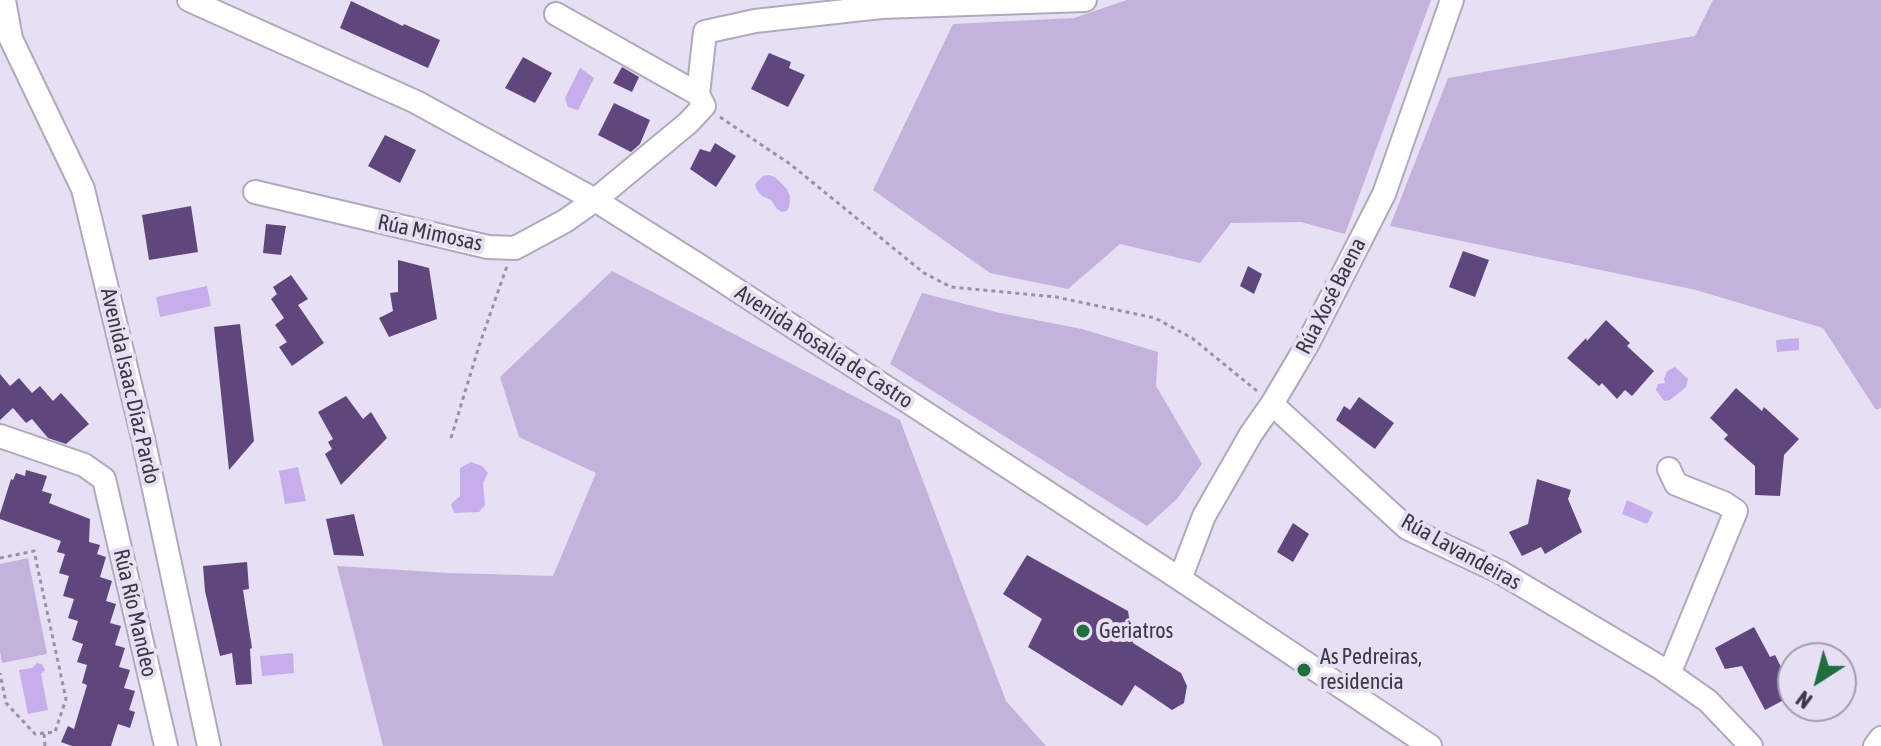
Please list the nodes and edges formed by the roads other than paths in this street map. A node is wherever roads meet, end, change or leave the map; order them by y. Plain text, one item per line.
1 (4, 0) edge
2 (189, 0) edge
3 (1085, 0) edge
4 (1452, 0) edge
5 (556, 14) dead end
6 (6, 32) edge
7 (701, 100) junction
8 (255, 192) dead end
9 (595, 200) junction
10 (1272, 404) junction
11 (0, 436) edge
12 (1669, 469) dead end
13 (1180, 579) junction
14 (1669, 674) junction
15 (1881, 738) edge
16 (166, 746) edge
17 (209, 746) edge
18 (1430, 746) edge
19 (1751, 746) edge
20 (1875, 746) edge

1 - 6 street, Avenida Isaac Díaz Pardo
2 - 9 street, Avenida Rosalía de Castro
3 - 7 street
4 - 10 street, Rúa Xosé Baena
5 - 7 street
6 - 17 street, Avenida Isaac Díaz Pardo
7 - 9 street
8 - 9 street, Rúa Mimosas
9 - 13 street, Avenida Rosalía de Castro
10 - 13 street, Rúa Xosé Baena
10 - 14 street, Rúa Lavandeiras
11 - 16 street, Rúa Río Mandeo
12 - 14 street
13 - 18 street, Avenida Rosalía de Castro
14 - 19 street, Rúa Lavandeiras
15 - 20 street

